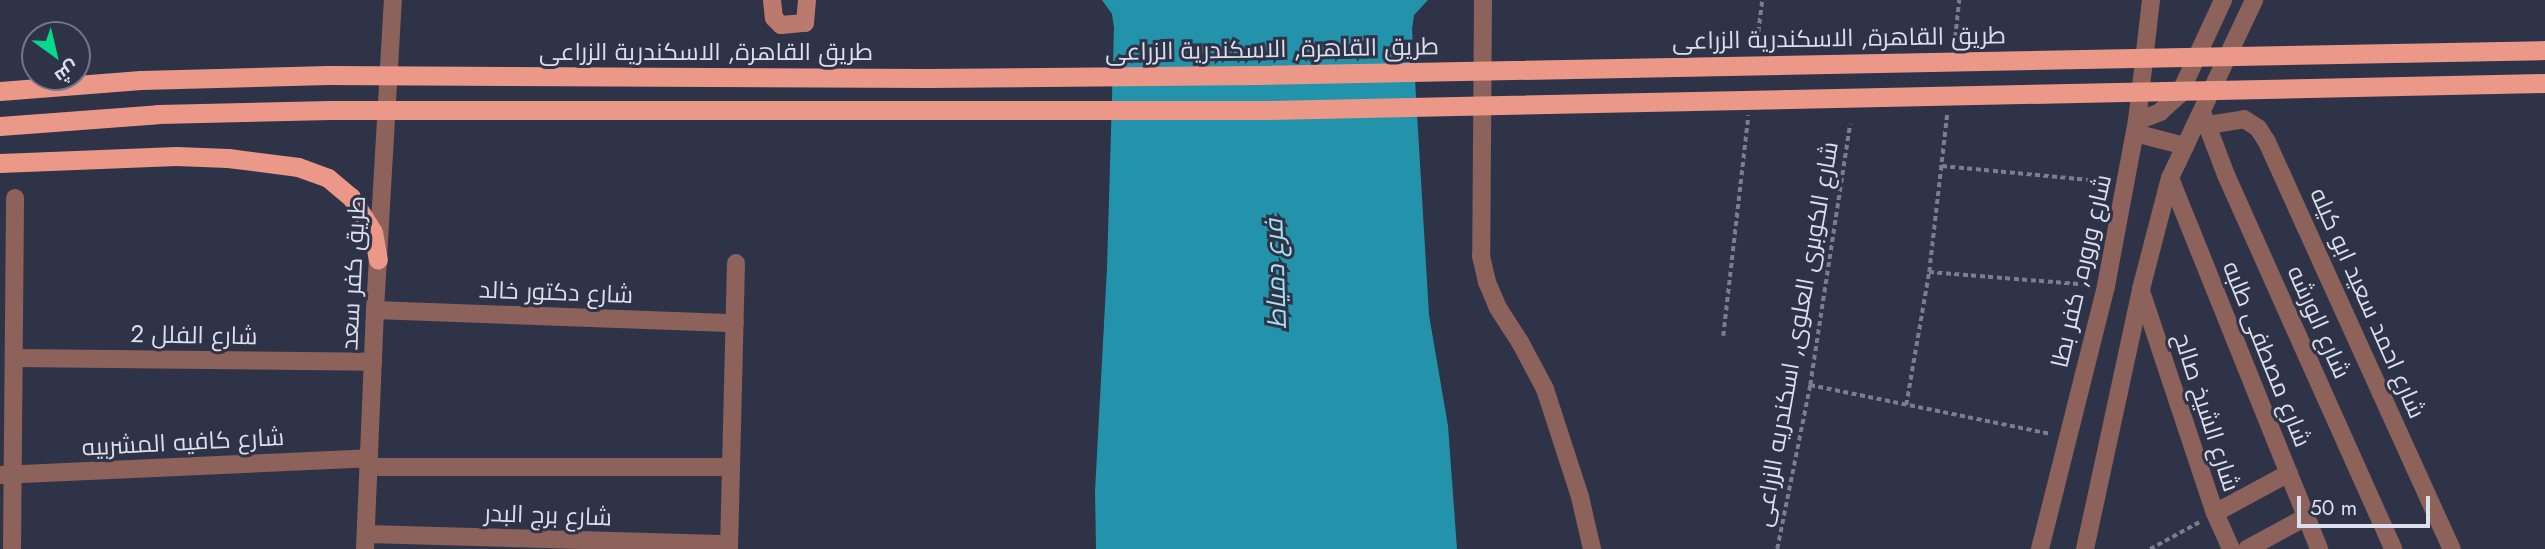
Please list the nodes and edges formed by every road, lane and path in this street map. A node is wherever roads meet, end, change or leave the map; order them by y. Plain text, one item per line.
1 (393, 0) edge
2 (772, 0) edge
3 (807, 0) edge
4 (1483, 0) edge
5 (1762, 0) edge
6 (2151, 0) edge
7 (2223, 0) edge
8 (2254, 0) edge
9 (2545, 50) edge
10 (1755, 54) dead end
11 (2545, 83) edge
12 (0, 91) edge
13 (1749, 107) dead end
14 (2205, 120) junction
15 (1850, 124) dead end
16 (0, 126) edge
17 (2136, 127) junction
18 (2185, 146) junction
19 (0, 163) edge
20 (2170, 178) junction
21 (2127, 183) junction
22 (15, 198) dead end
23 (378, 260) junction
24 (736, 263) dead end
25 (1929, 272) junction
26 (2106, 286) junction
27 (2141, 289) junction
28 (375, 310) junction
29 (7, 313) edge
30 (735, 323) junction
31 (1723, 336) dead end
32 (15, 358) junction
33 (373, 362) junction
34 (1810, 385) junction
35 (1906, 405) junction
36 (2067, 437) junction
37 (369, 463) junction
38 (731, 467) junction
39 (2289, 473) junction
40 (6, 475) edge
41 (2215, 513) junction
42 (2306, 517) junction
43 (365, 541) edge
44 (729, 547) edge
45 (12, 549) edge
46 (1592, 549) edge
47 (1777, 549) edge
48 (2040, 549) edge
49 (2085, 549) edge
50 (2150, 549) edge
51 (2231, 549) edge
52 (2247, 549) edge
53 (2319, 549) edge
54 (2393, 549) edge
55 (2452, 549) edge

1 - 23 street, طريق كفر سعد
2 - 3 main road
4 - 46 street
5 - 10 path
6 - 17 street, شارع وروره, كفر بطا
7 - 17 street
8 - 14 street
9 - 12 highway, طريق القاهرة, الاسكندرية الزراعى, bridge
11 - 16 highway, bridge
13 - 31 path
14 - 18 street
14 - 54 street, شارع الورشه
14 - 55 street, شارع احمد سعيد ابو كيله
15 - 34 path, شارع الكوبرى العلوى, اسكندريه الزراعى
17 - 18 street
17 - 21 street, شارع وروره, كفر بطا
18 - 20 street
19 - 23 highway
20 - 27 street
20 - 39 street, شارع مصطفى طلبه
21 - 25 path
21 - 26 street, شارع وروره, كفر بطا
22 - 29 street
23 - 28 street, طريق كفر سعد
24 - 30 street
25 - 26 path
25 - 35 path
26 - 36 street, شارع وروره, كفر بطا
27 - 41 street, شارع الشيخ صالح
27 - 49 street
28 - 30 street, شارع دكتور خالد
28 - 33 street, طريق كفر سعد
29 - 32 street
30 - 38 street
32 - 33 street, شارع الفلل 2
32 - 40 street
33 - 37 street, طريق كفر سعد
34 - 35 path
34 - 47 path, شارع الكوبرى العلوى, اسكندريه الزراعى
35 - 36 path
36 - 48 street, شارع وروره, كفر بطا
37 - 38 street, شارع كافيه المشربيه
37 - 40 street, شارع كافيه المشربيه
37 - 43 street, طريق كفر سعد
38 - 44 street
39 - 41 street
39 - 42 street, شارع مصطفى طلبه
40 - 45 street
41 - 50 path
41 - 51 street, شارع الشيخ صالح
42 - 52 street
42 - 53 street, شارع مصطفى طلبه
43 - 44 street, شارع برج البدر

